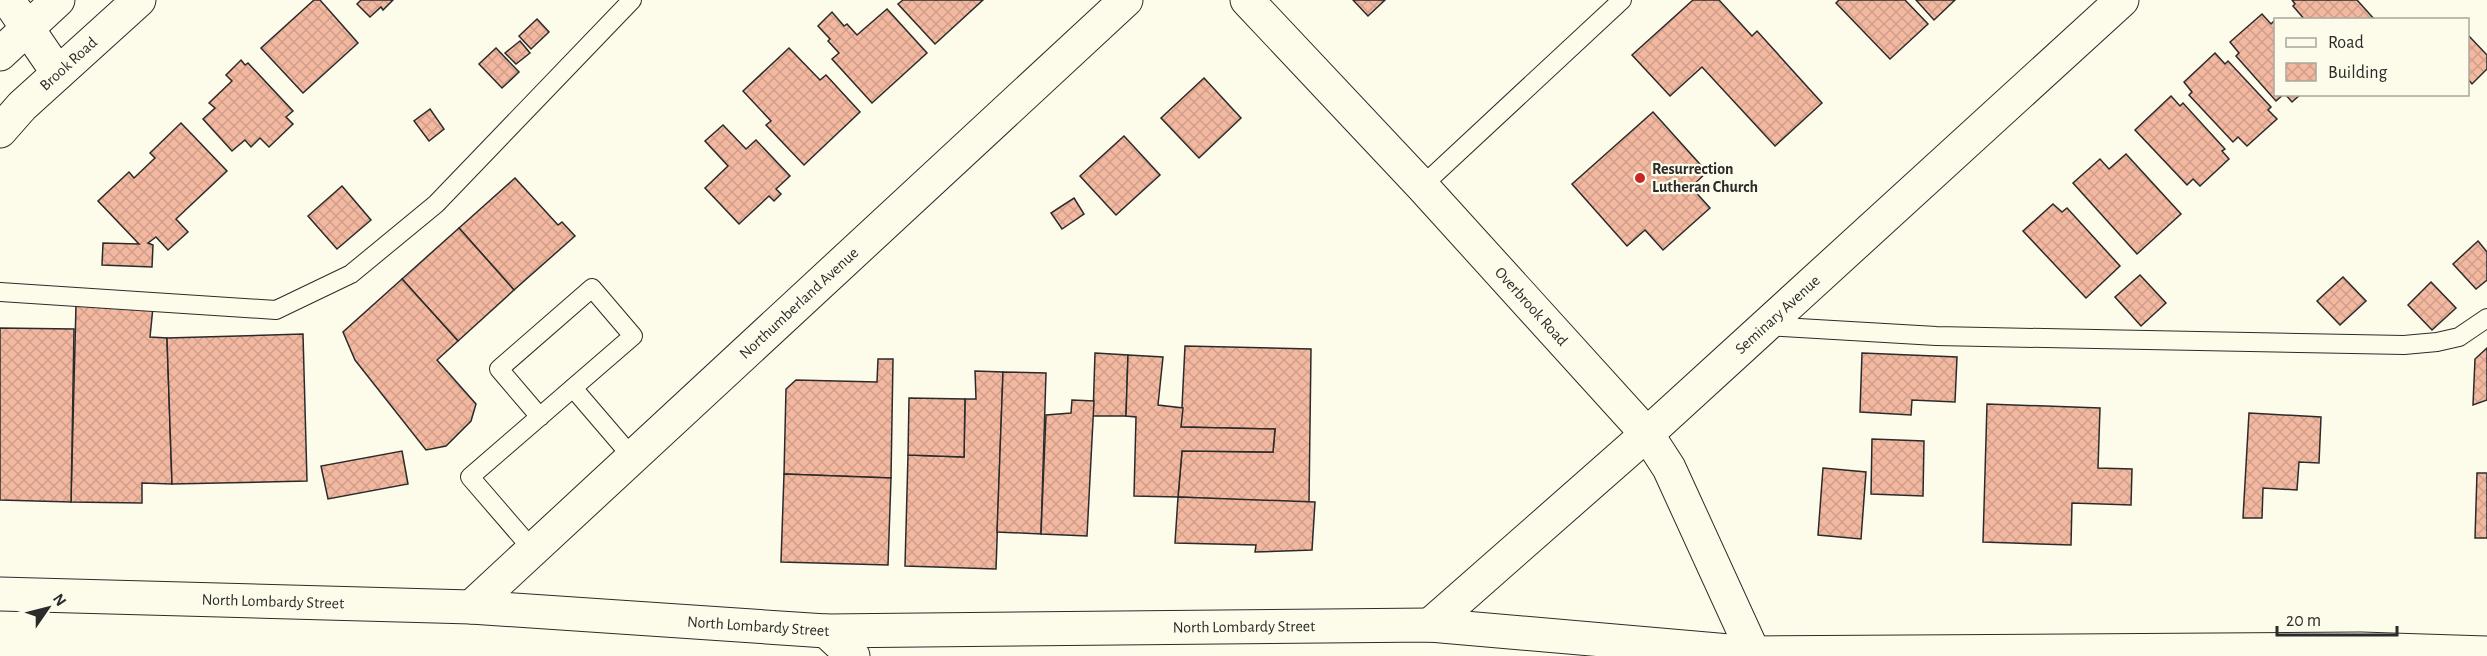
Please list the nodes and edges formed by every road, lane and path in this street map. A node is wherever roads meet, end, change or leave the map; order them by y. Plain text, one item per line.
1 (8, 0) edge
2 (58, 0) edge
3 (139, 0) edge
4 (632, 0) edge
5 (1126, 0) edge
6 (1247, 0) edge
7 (1622, 0) edge
8 (2122, 0) edge
9 (27, 29) junction
10 (0, 54) edge
11 (58, 73) junction
12 (0, 131) edge
13 (1422, 186) junction
14 (0, 292) edge
15 (2487, 318) edge
16 (1766, 326) junction
17 (573, 388) junction
18 (540, 417) junction
19 (1647, 434) junction
20 (633, 458) junction
21 (533, 550) junction
22 (0, 594) edge
23 (471, 608) junction
24 (1430, 625) junction
25 (826, 631) junction
26 (2356, 652) edge
27 (2487, 652) edge
28 (1753, 654) edge
29 (2443, 654) edge
30 (853, 656) edge

1 - 9 street
2 - 9 street
3 - 11 street, Brook Road
4 - 14 lane
5 - 20 street, Northumberland Avenue
6 - 13 street, Overbrook Road
7 - 13 lane
8 - 16 street, Seminary Avenue
9 - 10 street
9 - 11 street
11 - 12 street, Brook Road
13 - 19 street, Overbrook Road
15 - 16 lane
16 - 19 street, Seminary Avenue
17 - 18 lane
17 - 18 lane
17 - 20 lane
18 - 21 lane
19 - 24 street, Seminary Avenue
19 - 28 street, Overbrook Road
20 - 21 street, Northumberland Avenue
21 - 23 street, Northumberland Avenue
22 - 23 street, North Lombardy Street
23 - 25 street, North Lombardy Street
24 - 25 street, North Lombardy Street
24 - 28 street, North Lombardy Street
25 - 30 street
26 - 28 street, North Lombardy Street
26 - 29 street, North Lombardy Street
27 - 29 street, North Lombardy Street

